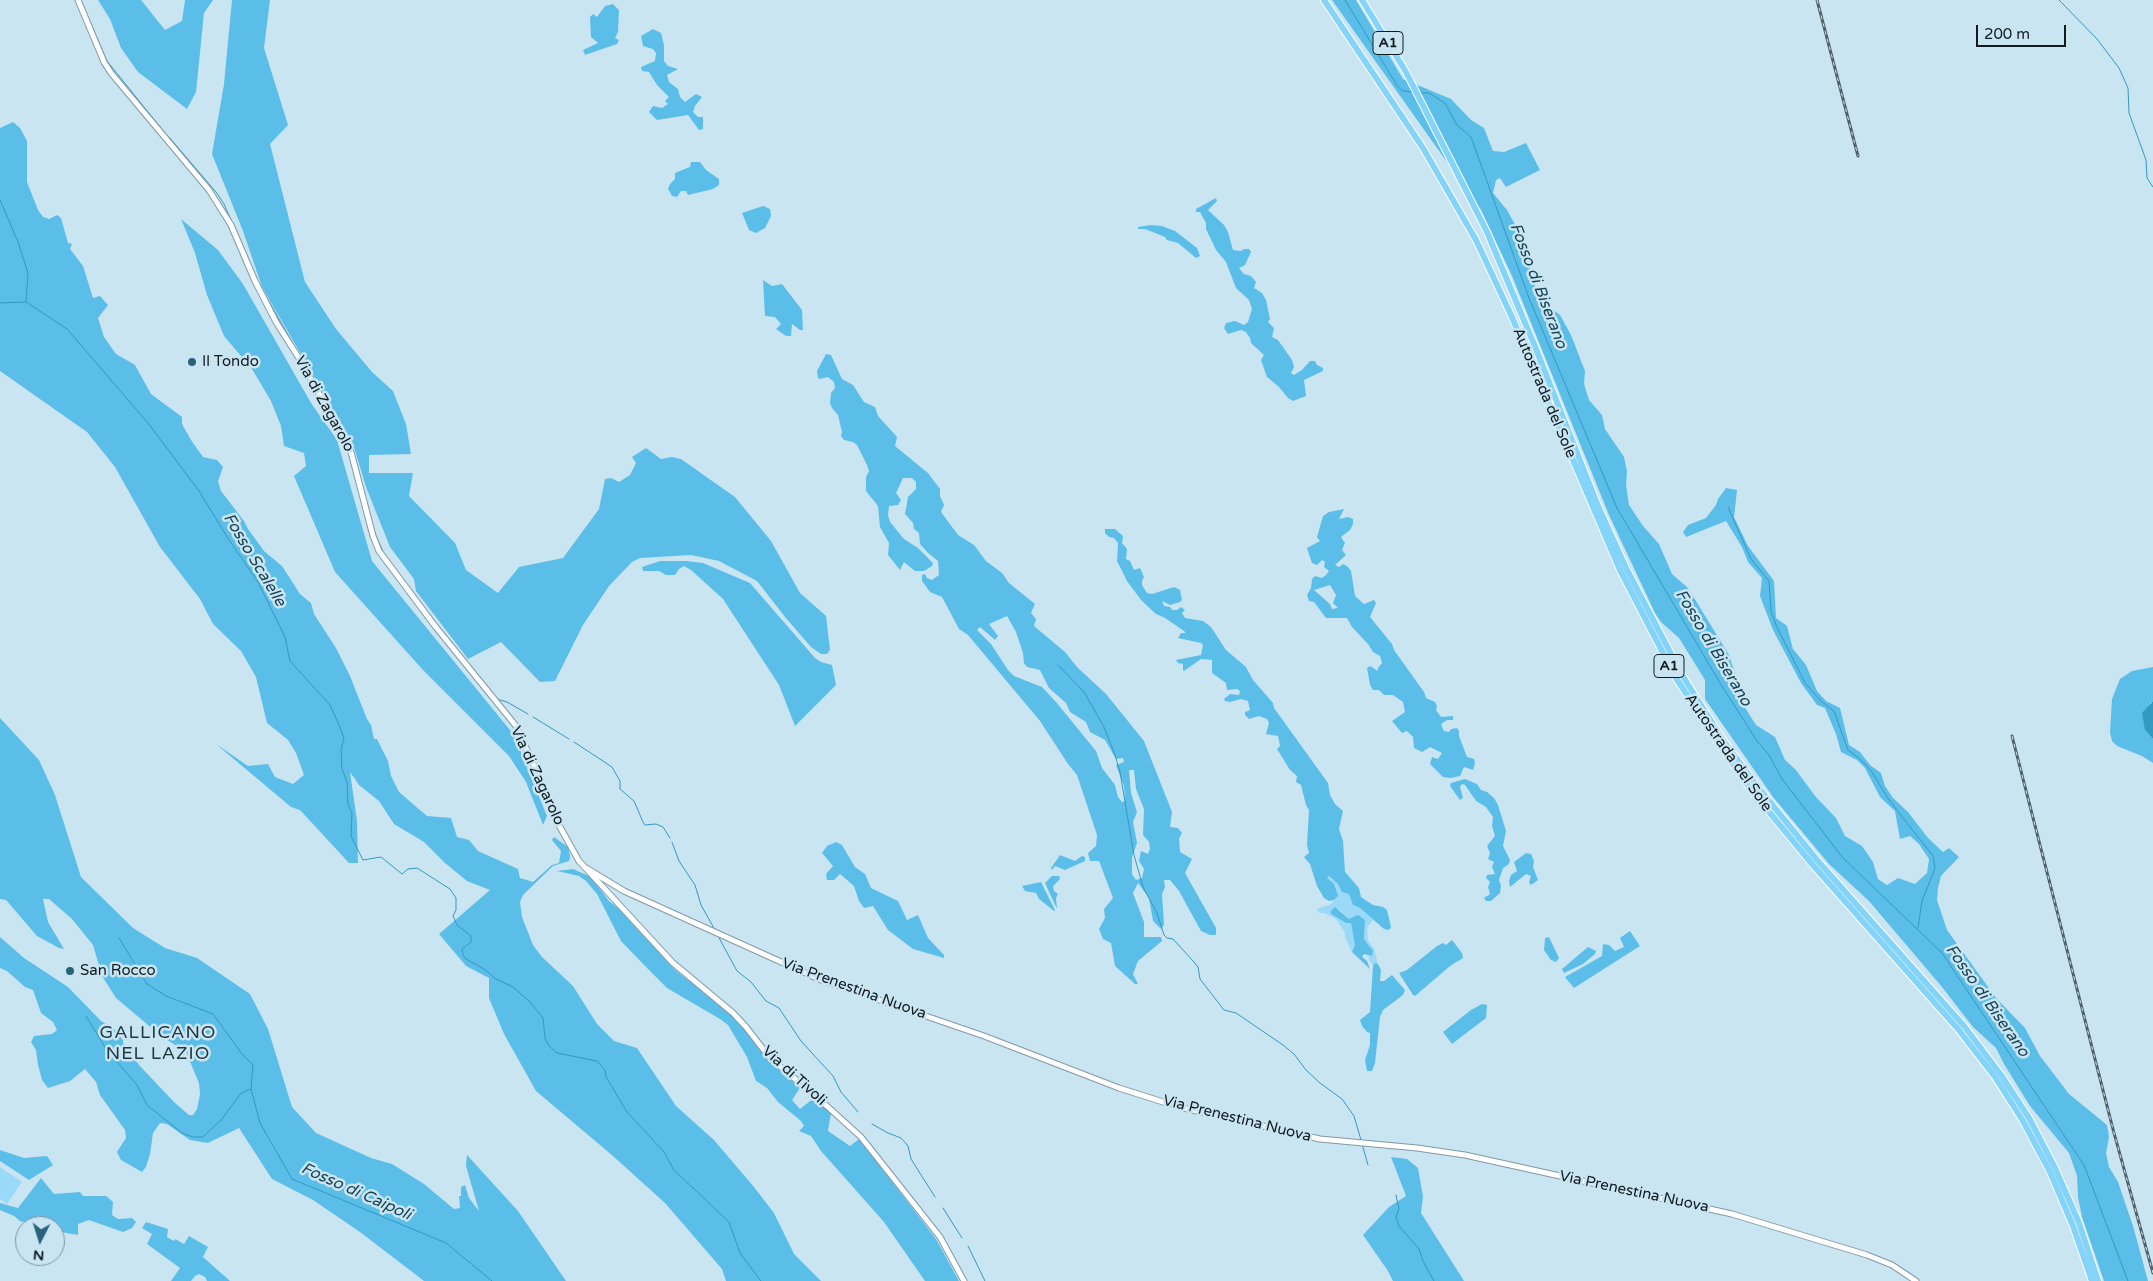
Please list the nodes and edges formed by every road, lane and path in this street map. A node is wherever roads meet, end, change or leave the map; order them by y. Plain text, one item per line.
1 (78, 0) edge
2 (1324, 0) edge
3 (1362, 0) edge
4 (584, 867) junction
5 (964, 1281) edge
6 (1916, 1281) edge
7 (2092, 1281) edge
8 (2098, 1281) edge

1 - 4 main road, Via di Zagarolo
2 - 7 highway, Autostrada del Sole / A1
3 - 8 highway, Autostrada del Sole / A1
4 - 5 main road, Via di Tivoli
4 - 6 main road, Via Prenestina Nuova

